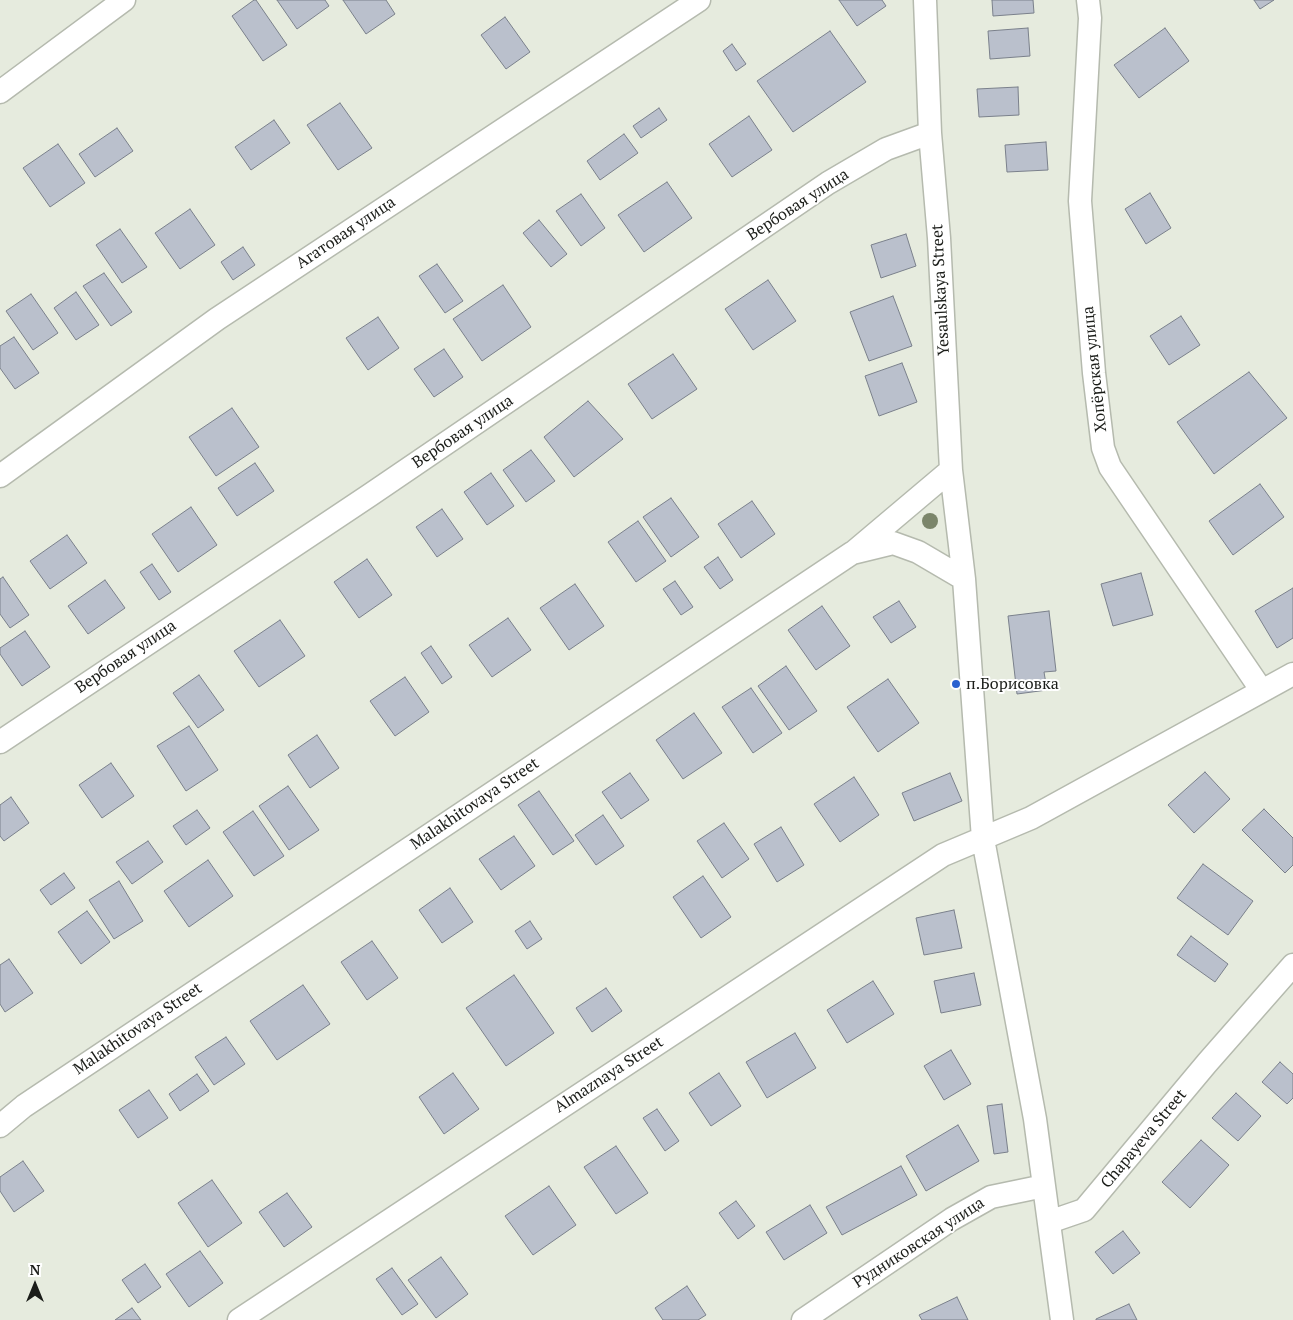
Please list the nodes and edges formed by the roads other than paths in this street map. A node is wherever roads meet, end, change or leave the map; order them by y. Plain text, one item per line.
1 (124, 0) edge
2 (699, 0) edge
3 (924, 0) edge
4 (1088, 0) edge
5 (0, 92) edge
6 (930, 133) junction
7 (951, 470) junction
8 (0, 476) edge
9 (852, 553) junction
10 (964, 578) junction
11 (1293, 674) edge
12 (1262, 692) junction
13 (0, 742) edge
14 (983, 839) junction
15 (1293, 965) edge
16 (0, 1126) edge
17 (1044, 1186) junction
18 (1049, 1222) junction
19 (239, 1320) edge
20 (803, 1320) edge
21 (1062, 1320) edge

1 - 5 street
2 - 8 street, Агатовая улица
3 - 6 street, Yesaulskaya Street
4 - 12 street, Хопёрская улица
6 - 7 street, Yesaulskaya Street
6 - 13 street, Вербовая улица
7 - 9 street
7 - 10 street, Yesaulskaya Street
9 - 10 street, Malakhitovaya Street
9 - 16 street, Malakhitovaya Street
10 - 14 street, Yesaulskaya Street
11 - 12 street, Almaznaya Street
12 - 14 street, Almaznaya Street
14 - 17 street, Yesaulskaya Street
14 - 19 street, Almaznaya Street
15 - 18 street, Chapayeva Street
17 - 18 street, Yesaulskaya Street
17 - 20 street, Рудниковская улица
18 - 21 street

